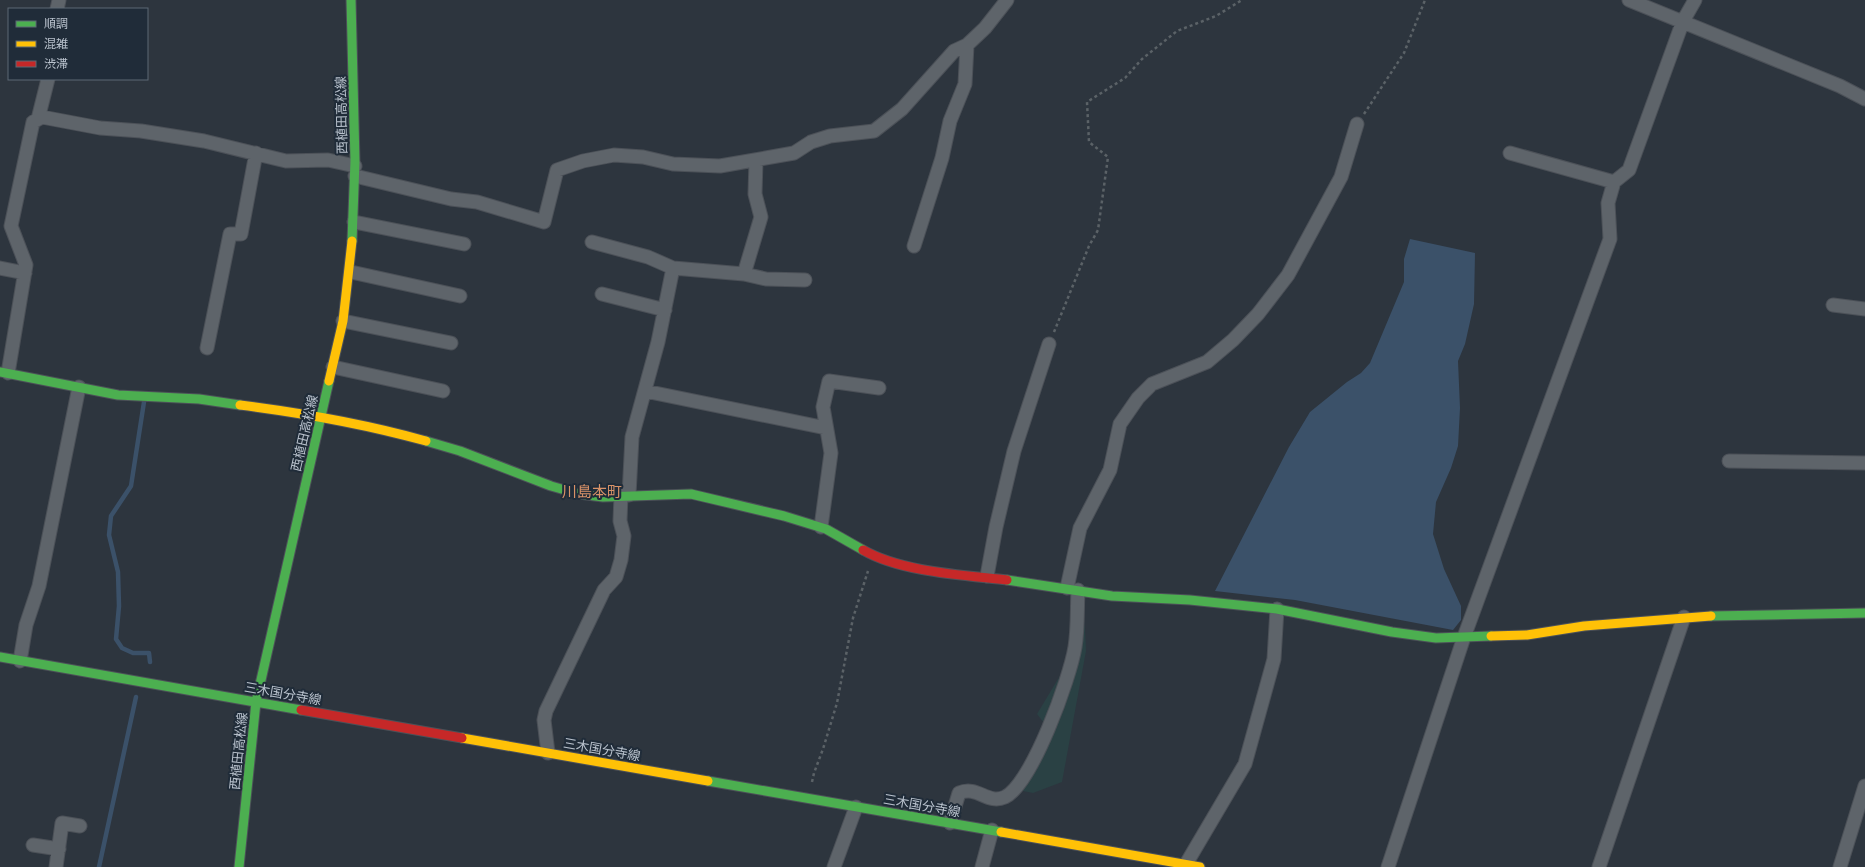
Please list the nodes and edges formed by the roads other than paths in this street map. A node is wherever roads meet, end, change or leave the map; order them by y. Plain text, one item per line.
1 (351, 0) edge
2 (1007, 0) edge
3 (1630, 0) edge
4 (1695, 0) edge
5 (1683, 21) junction
6 (966, 45) junction
7 (48, 80) edge
8 (1865, 99) edge
9 (38, 119) junction
10 (1357, 124) road end
11 (256, 153) junction
12 (1510, 153) dead end
13 (756, 160) junction
14 (355, 171) junction
15 (1614, 182) junction
16 (354, 222) junction
17 (592, 242) dead end
18 (464, 244) dead end
19 (914, 246) dead end
20 (0, 268) edge
21 (673, 268) junction
22 (351, 272) junction
23 (25, 273) junction
24 (744, 274) junction
25 (805, 280) dead end
26 (602, 294) dead end
27 (460, 296) dead end
28 (1833, 305) dead end
29 (1865, 309) edge
30 (665, 310) junction
31 (343, 321) junction
32 (451, 344) dead end
33 (1049, 344) road end
34 (207, 348) dead end
35 (333, 367) junction
36 (4, 372) edge
37 (79, 387) junction
38 (879, 388) dead end
39 (443, 391) dead end
40 (645, 392) junction
41 (321, 416) junction
42 (826, 428) junction
43 (1729, 460) dead end
44 (1865, 463) edge
45 (625, 495) junction
46 (821, 527) junction
47 (988, 576) junction
48 (1073, 589) junction
49 (1277, 609) junction
50 (1865, 613) edge
51 (1684, 617) junction
52 (1464, 637) junction
53 (0, 657) edge
54 (20, 660) junction
55 (256, 702) junction
56 (548, 753) junction
57 (1865, 786) edge
58 (856, 807) junction
59 (950, 823) junction
60 (80, 826) dead end
61 (992, 830) junction
62 (33, 845) dead end
63 (59, 849) junction
64 (1186, 864) junction
65 (56, 867) edge
66 (239, 867) edge
67 (834, 867) edge
68 (982, 867) edge
69 (1200, 867) edge
70 (1388, 867) edge
71 (1599, 867) edge
72 (1840, 867) edge

1 - 14 main road, 西植田高松線
2 - 6 street
3 - 5 street
4 - 5 street
5 - 8 street
5 - 15 street
6 - 13 street
6 - 19 street
7 - 9 street
9 - 11 street
9 - 23 street
10 - 48 street
11 - 14 street
11 - 34 street
12 - 15 street
13 - 14 street
13 - 24 street
14 - 16 main road, 西植田高松線
15 - 52 street
16 - 18 street
16 - 22 main road, 西植田高松線
17 - 21 street
20 - 23 street
21 - 24 street
21 - 30 street
22 - 27 street
22 - 31 main road, 西植田高松線
23 - 36 street
24 - 25 street
26 - 30 street
28 - 29 street
30 - 40 street
31 - 32 street
31 - 35 main road, 西植田高松線
33 - 47 street
35 - 39 street
35 - 41 main road, 西植田高松線
36 - 37 main road
37 - 41 main road
37 - 54 street
38 - 42 street
40 - 42 street
40 - 45 street
41 - 45 main road
41 - 55 main road, 西植田高松線
42 - 46 street
43 - 44 street
45 - 46 main road
45 - 56 street
46 - 47 main road
47 - 48 main road
48 - 49 main road
48 - 59 street
49 - 52 main road
49 - 64 street
50 - 51 main road
51 - 52 main road
51 - 71 street
52 - 70 street
53 - 54 main road, 三木国分寺線
54 - 55 main road, 三木国分寺線
55 - 56 main road, 三木国分寺線
55 - 66 main road, 西植田高松線
56 - 58 main road, 三木国分寺線
57 - 72 street
58 - 59 main road, 三木国分寺線
58 - 67 street
59 - 61 main road, 三木国分寺線
60 - 63 street
61 - 64 main road, 三木国分寺線
61 - 68 street
62 - 63 street
63 - 65 street
64 - 69 main road, 三木国分寺線

